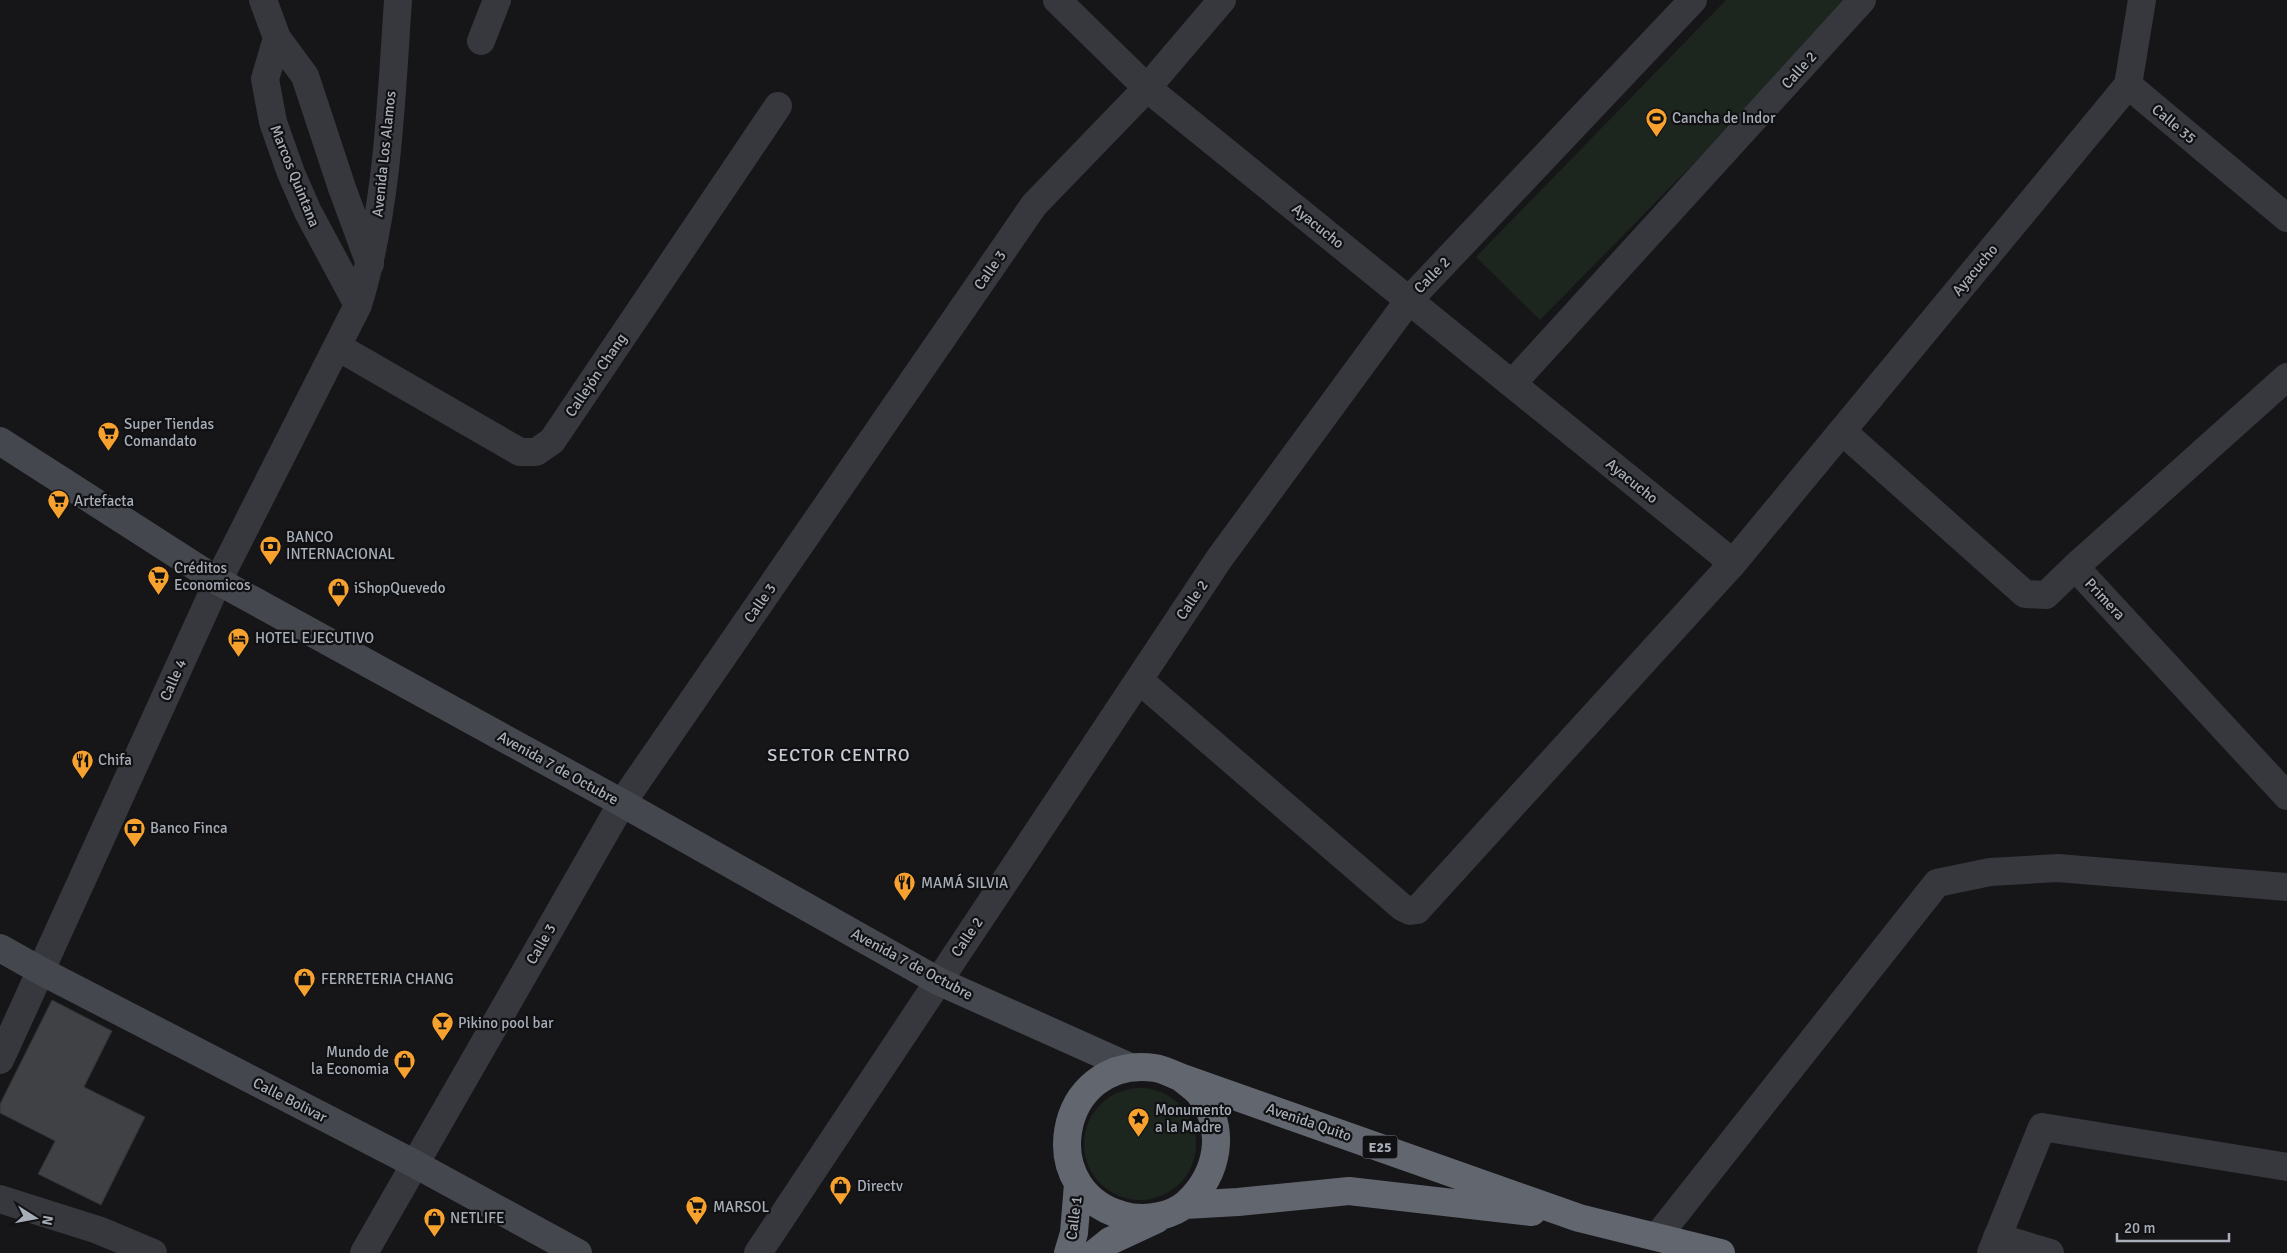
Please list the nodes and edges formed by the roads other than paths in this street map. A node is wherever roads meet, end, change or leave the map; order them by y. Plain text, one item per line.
1 (263, 0) edge
2 (398, 0) edge
3 (497, 0) edge
4 (1057, 0) edge
5 (1222, 0) edge
6 (1694, 0) edge
7 (1862, 0) edge
8 (2142, 0) edge
9 (277, 38) junction
10 (481, 41) dead end
11 (2128, 85) junction
12 (1147, 88) junction
13 (778, 106) dead end
14 (2287, 218) edge
15 (370, 266) junction
16 (1409, 300) junction
17 (358, 305) junction
18 (338, 347) junction
19 (2287, 376) edge
20 (1512, 384) junction
21 (1842, 431) junction
22 (0, 441) edge
23 (1733, 563) junction
24 (2075, 567) junction
25 (218, 581) junction
26 (1139, 680) junction
27 (2287, 796) edge
28 (622, 803) junction
29 (2287, 888) edge
30 (0, 948) edge
31 (41, 972) junction
32 (938, 980) junction
33 (0, 1060) edge
34 (1130, 1067) junction
35 (1180, 1076) junction
36 (415, 1164) junction
37 (2287, 1167) edge
38 (1078, 1184) junction
39 (0, 1199) edge
40 (1174, 1210) junction
41 (1579, 1218) junction
42 (1656, 1237) junction
43 (1994, 1245) edge
44 (153, 1253) edge
45 (364, 1253) edge
46 (578, 1253) edge
47 (758, 1253) edge
48 (1068, 1253) edge
49 (1095, 1253) edge
50 (1721, 1253) edge
51 (2050, 1253) edge

1 - 9 street
2 - 15 street, Avenida Los Alamos
3 - 10 street
4 - 12 street, Ayacucho
5 - 12 street, Calle 3
6 - 16 street, Calle 2
7 - 20 street, Calle 2
8 - 11 street
9 - 15 street
9 - 17 street, Marcos Quintana
11 - 14 street, Calle 35
11 - 21 street, Ayacucho
12 - 16 street, Ayacucho
12 - 28 street, Calle 3
13 - 18 street, Callejón Chang
15 - 17 street, Avenida Los Alamos
16 - 20 street, Ayacucho
16 - 26 street, Calle 2
17 - 18 street, Calle 4
18 - 25 street, Calle 4
19 - 24 street, Primera
20 - 23 street, Ayacucho
21 - 23 street, Ayacucho
21 - 24 street
22 - 25 main road, Avenida 7 de Octubre
23 - 26 street
24 - 27 street, Primera
25 - 28 main road, Avenida 7 de Octubre
25 - 31 street, Calle 4
26 - 32 street, Calle 2
28 - 32 main road, Avenida 7 de Octubre
28 - 36 street, Calle 3
29 - 42 street
30 - 31 main road, Calle Bolivar
31 - 33 street, Calle 4
31 - 36 main road, Calle Bolivar
32 - 34 main road, Avenida 7 de Octubre
32 - 47 street, Calle 2
34 - 35 highway, E25
34 - 38 highway, E25
35 - 40 highway, E25
35 - 41 highway, Avenida Quito / E25
36 - 45 street, Calle 3
36 - 46 main road, Calle Bolivar
37 - 43 street
38 - 40 highway, E25
38 - 48 highway, Calle 1 / E25
39 - 44 street
40 - 41 highway, Avenida Quito / E25
40 - 49 highway, Calle 1 / E25
41 - 42 highway, Avenida Quito / E25
42 - 50 highway, Avenida Quito / E25
43 - 51 street

